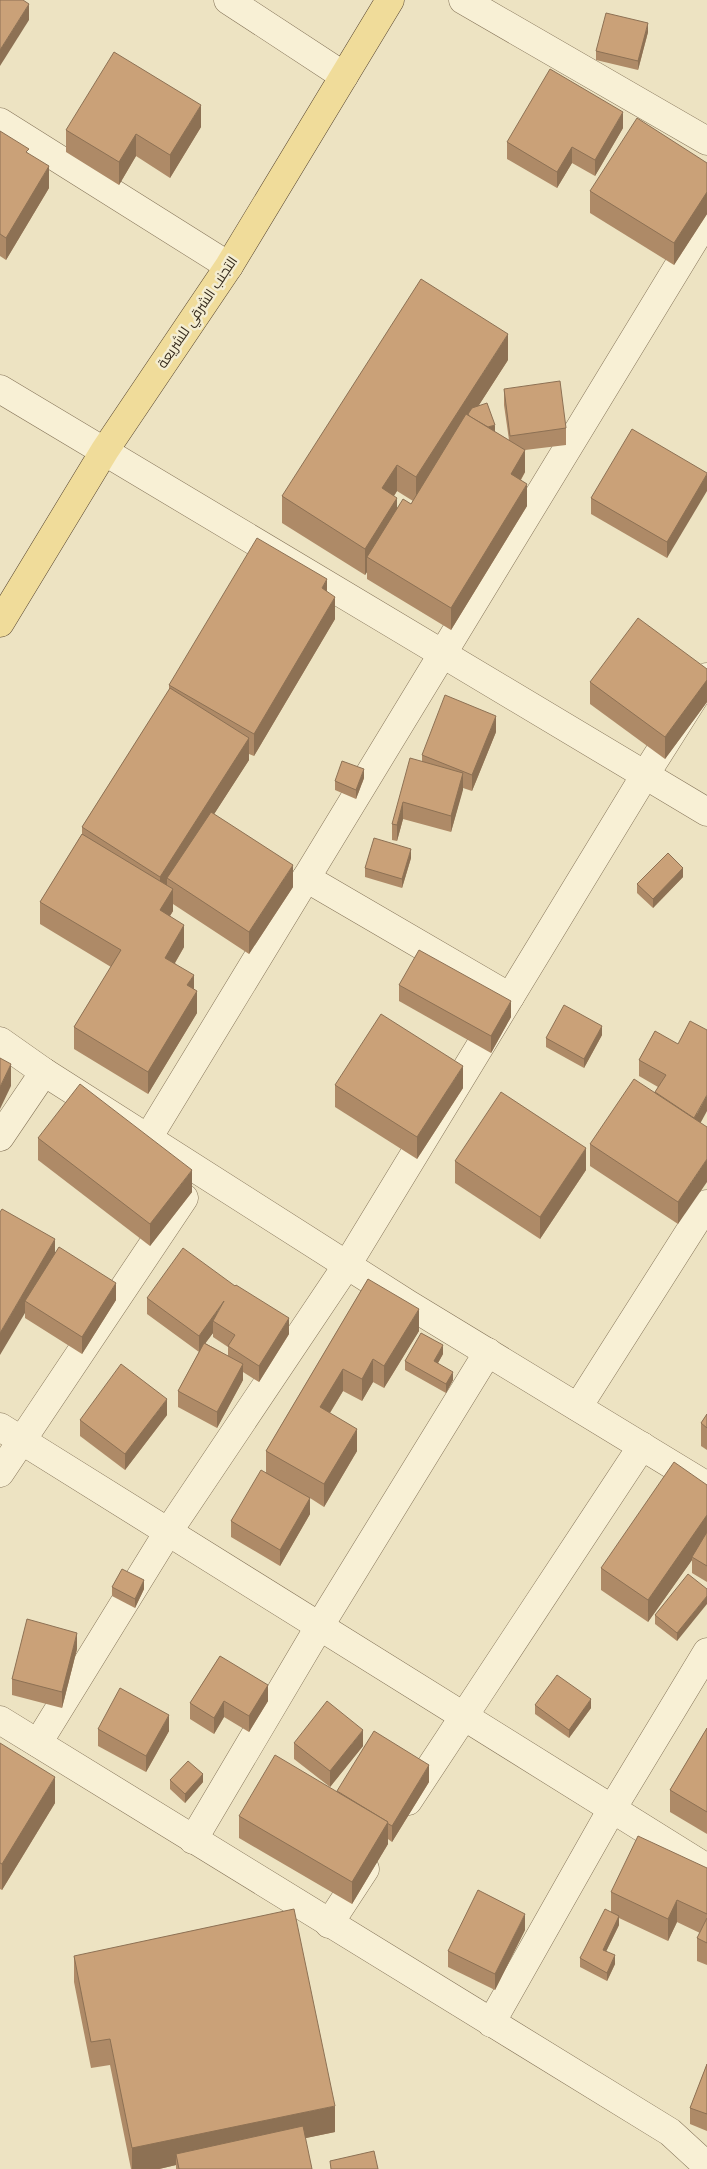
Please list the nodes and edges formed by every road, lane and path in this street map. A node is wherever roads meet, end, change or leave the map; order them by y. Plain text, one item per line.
1 (228, 0) edge
2 (390, 0) edge
3 (463, 0) edge
4 (344, 76) junction
5 (0, 122) edge
6 (707, 141) edge
7 (707, 219) edge
8 (229, 266) junction
9 (0, 389) edge
10 (105, 450) junction
11 (0, 623) edge
12 (442, 653) junction
13 (707, 677) edge
14 (645, 775) junction
15 (707, 812) edge
16 (306, 878) junction
17 (510, 997) junction
18 (0, 1041) edge
19 (44, 1072) junction
20 (0, 1138) edge
21 (148, 1138) junction
22 (201, 1172) junction
23 (707, 1204) edge
24 (347, 1265) junction
25 (488, 1352) junction
26 (578, 1407) junction
27 (10, 1433) edge
28 (642, 1446) junction
29 (0, 1473) edge
30 (707, 1486) edge
31 (168, 1532) junction
32 (319, 1627) junction
33 (707, 1652) edge
34 (463, 1716) junction
35 (0, 1720) edge
36 (38, 1743) junction
37 (612, 1809) junction
38 (393, 1824) edge
39 (192, 1840) junction
40 (377, 1849) edge
41 (707, 1868) edge
42 (329, 1924) junction
43 (491, 2023) junction
44 (707, 2166) edge

1 - 4 street
2 - 4 main road, التجنب الشرقي للشريعة
3 - 6 street
4 - 8 main road, التجنب الشرقي للشريعة
5 - 8 street
7 - 12 street
8 - 10 main road, التجنب الشرقي للشريعة
9 - 10 street
10 - 11 main road, التجنب الشرقي للشريعة
10 - 12 street
12 - 14 street
12 - 16 street
13 - 14 street
14 - 15 street
14 - 17 street
16 - 17 street
16 - 21 street
17 - 24 street
18 - 19 street
19 - 20 street
19 - 21 street
21 - 22 street
22 - 24 street
22 - 27 street
23 - 26 street
24 - 25 street
24 - 31 street
25 - 26 street
25 - 32 street
26 - 28 street
27 - 29 street
27 - 31 street
28 - 30 street
28 - 34 street
31 - 32 street
31 - 36 street
32 - 34 street
32 - 39 street
33 - 37 street
34 - 37 street
34 - 38 street
35 - 36 street
36 - 39 street
37 - 41 street
37 - 43 street
39 - 42 street
40 - 42 street
42 - 43 street
43 - 44 street

